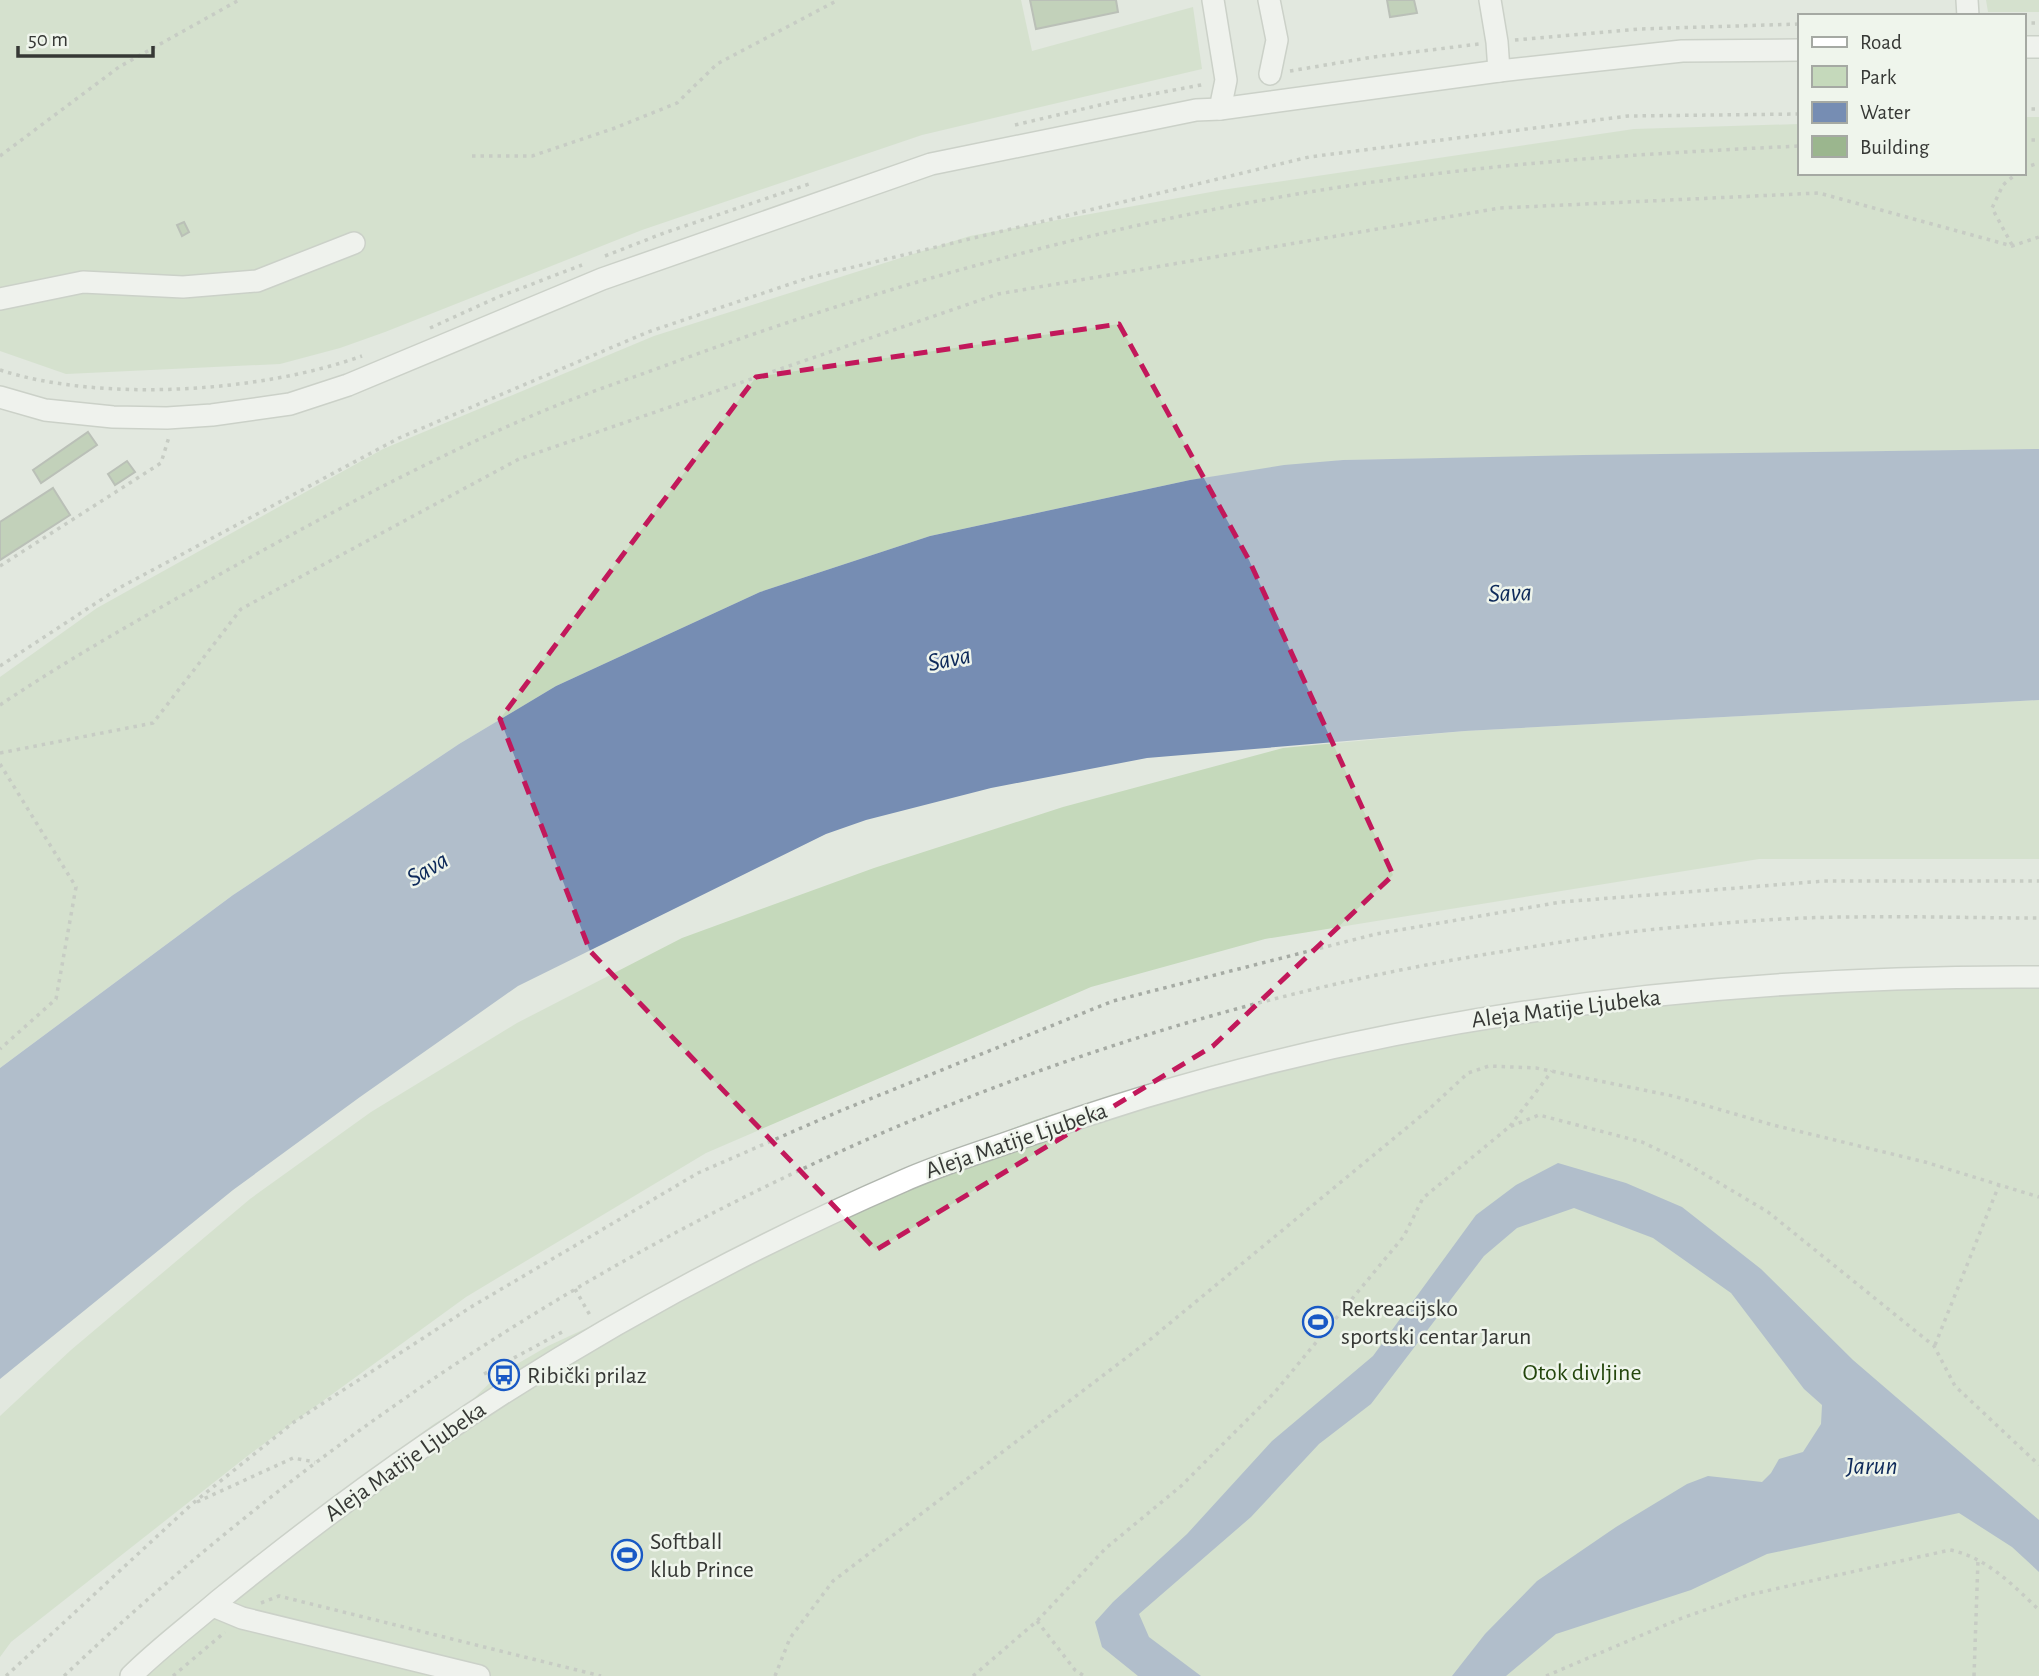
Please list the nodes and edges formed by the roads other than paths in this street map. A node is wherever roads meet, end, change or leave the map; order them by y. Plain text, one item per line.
1 (1213, 0) edge
2 (1269, 0) edge
3 (1490, 0) edge
4 (1798, 50) edge
5 (1499, 71) junction
6 (1270, 74) road end
7 (1220, 109) junction
8 (354, 243) dead end
9 (0, 299) edge
10 (0, 397) edge
11 (2039, 977) edge
12 (213, 1606) junction
13 (131, 1676) edge
14 (479, 1676) edge

1 - 7 street
2 - 6 street
3 - 5 street
4 - 5 street
5 - 7 street
7 - 10 street
8 - 9 street
11 - 12 street, Aleja Matije Ljubeka
12 - 13 street, Aleja Matije Ljubeka
12 - 14 street

